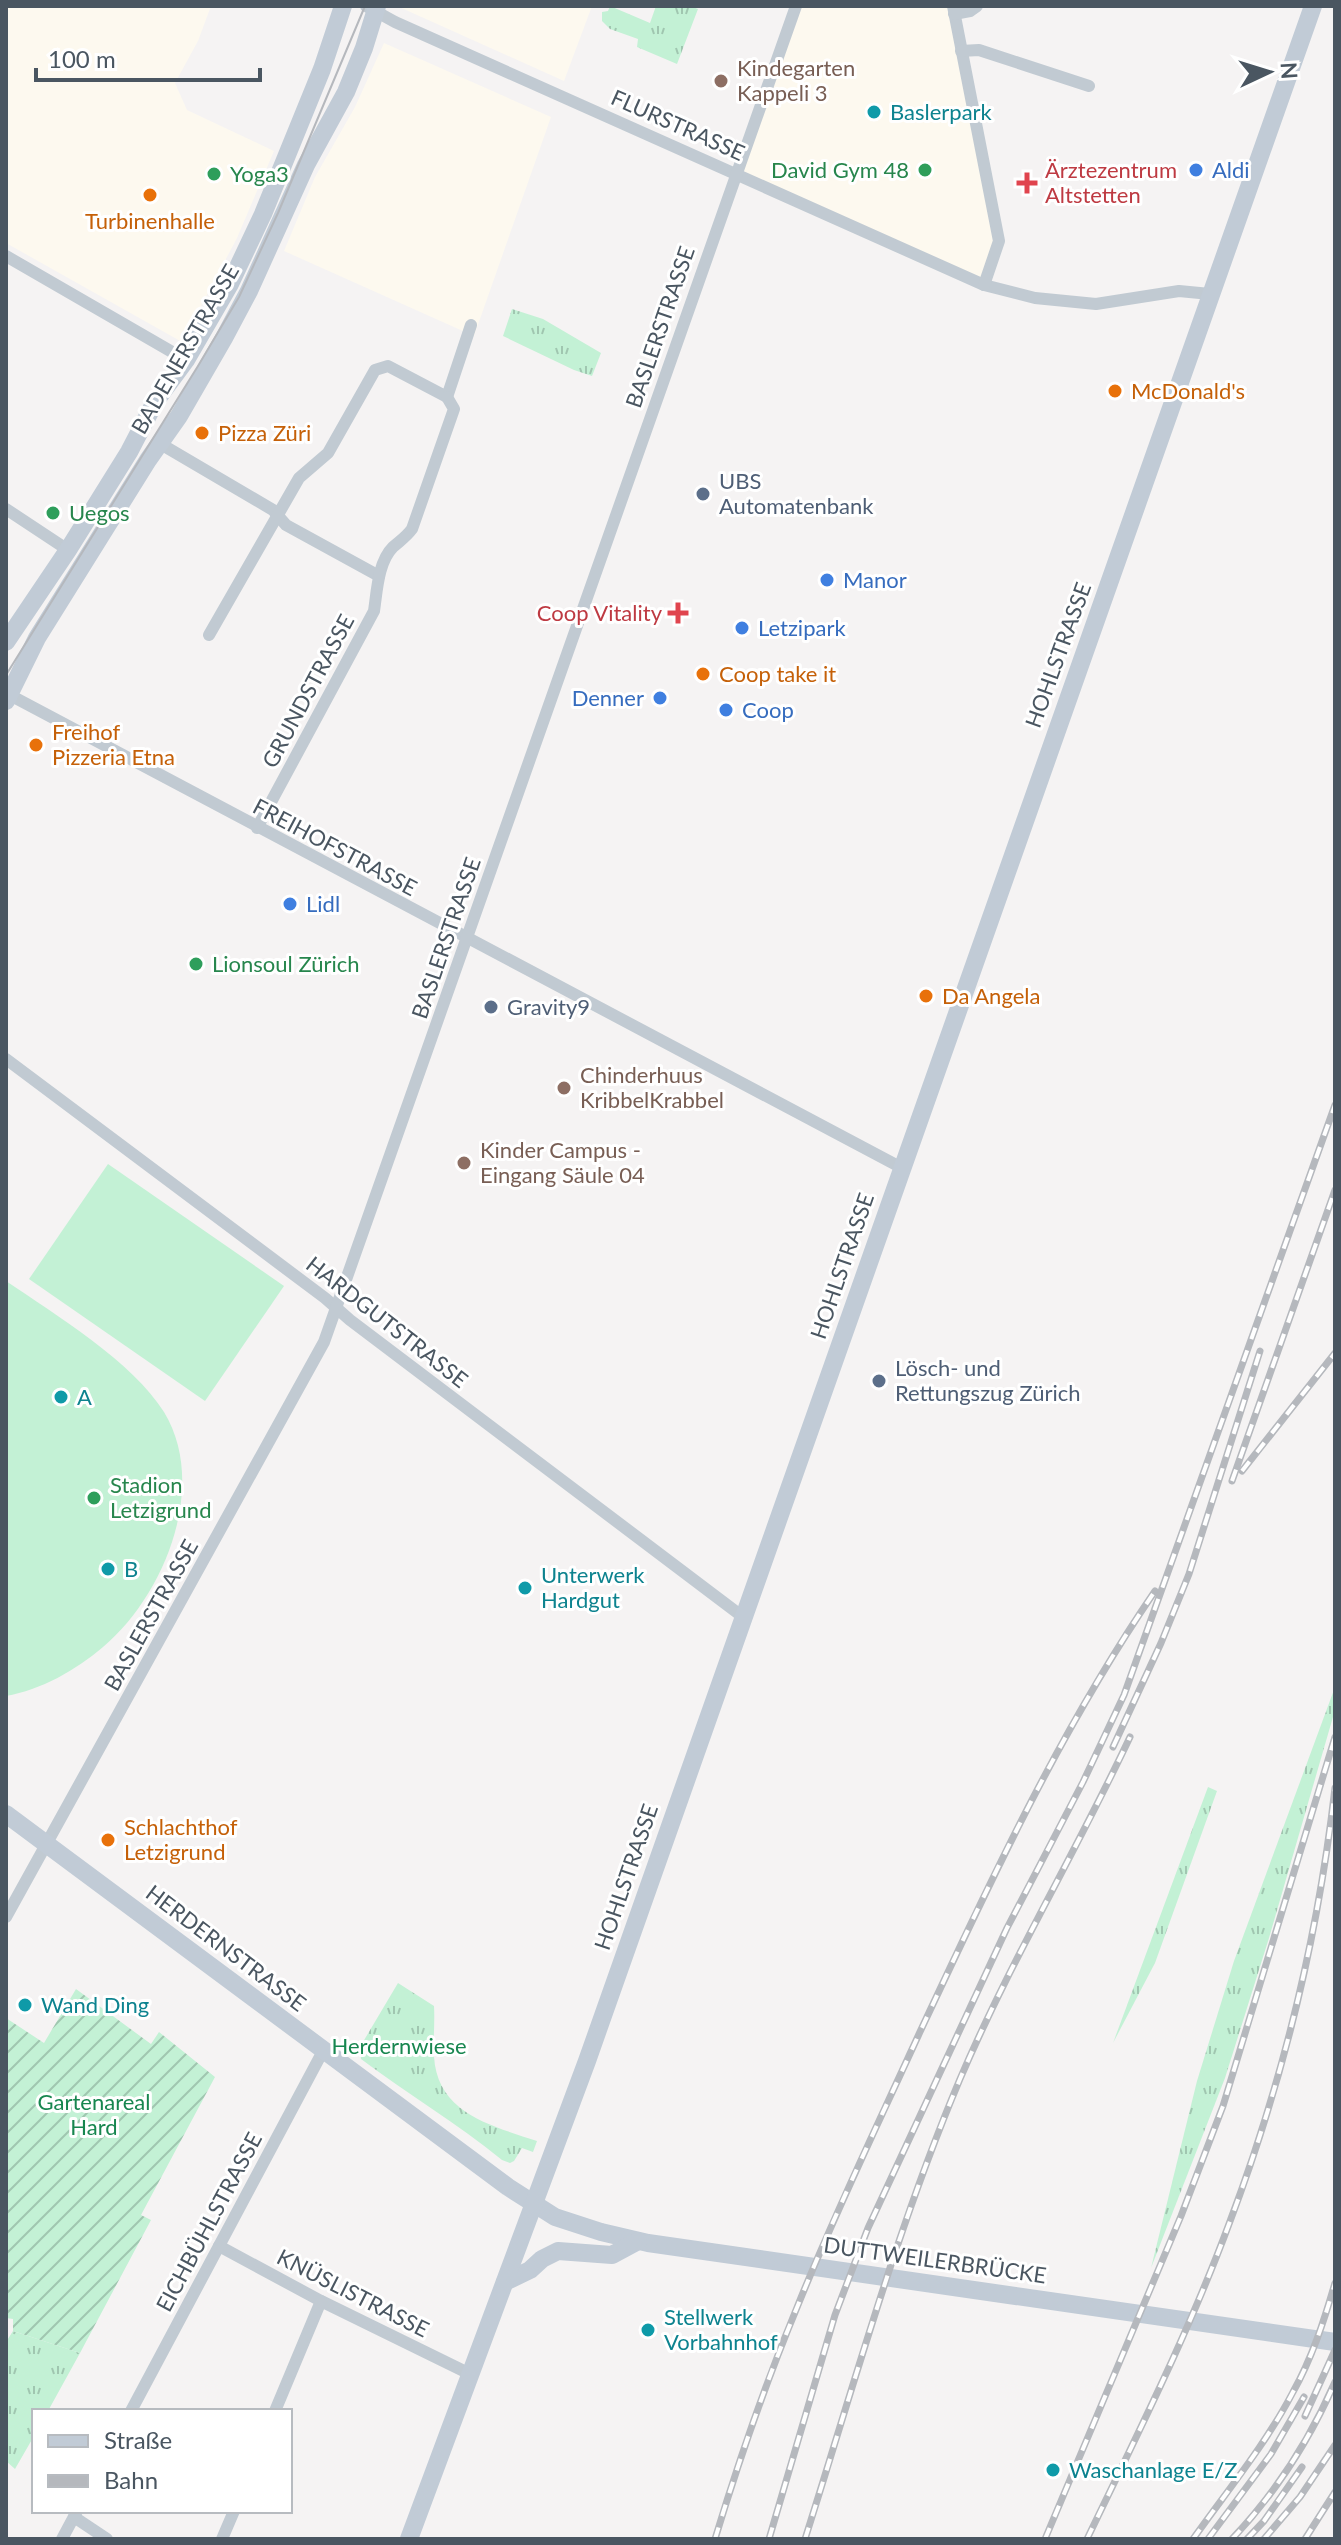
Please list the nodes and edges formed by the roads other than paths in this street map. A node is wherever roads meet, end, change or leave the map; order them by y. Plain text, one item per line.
1 (343, 6) edge
2 (796, 6) edge
3 (977, 6) edge
4 (1313, 6) edge
5 (373, 8) edge
6 (953, 10) edge
7 (961, 51) junction
8 (1089, 86) dead end
9 (736, 173) junction
10 (6, 256) edge
11 (984, 285) junction
12 (1210, 294) junction
13 (471, 325) dead end
14 (186, 360) junction
15 (447, 397) junction
16 (159, 443) junction
17 (6, 509) edge
18 (279, 514) junction
19 (68, 550) junction
20 (379, 576) junction
21 (8, 633) edge
22 (209, 635) dead end
23 (7, 697) edge
24 (257, 828) junction
25 (467, 938) junction
26 (6, 1059) edge
27 (902, 1168) junction
28 (337, 1309) junction
29 (743, 1617) junction
30 (6, 1814) edge
31 (46, 1845) junction
32 (6, 1917) edge
33 (323, 2051) junction
34 (535, 2205) junction
35 (643, 2242) junction
36 (219, 2246) junction
37 (505, 2282) junction
38 (321, 2301) junction
39 (1335, 2342) edge
40 (470, 2374) junction
41 (132, 2409) edge
42 (276, 2409) edge
43 (233, 2513) edge
44 (76, 2514) edge
45 (62, 2539) edge
46 (107, 2539) edge
47 (222, 2539) edge
48 (409, 2539) edge

1 - 14 street, BADENERSTRASSE
2 - 9 street, BASLERSTRASSE
3 - 6 street
4 - 12 street, HOHLSTRASSE
5 - 9 street, FLURSTRASSE
5 - 16 street, BADENERSTRASSE
6 - 7 street
7 - 8 street
7 - 11 street
9 - 11 street, FLURSTRASSE
9 - 25 street, BASLERSTRASSE
10 - 14 street
11 - 12 street, FLURSTRASSE
12 - 27 street, HOHLSTRASSE
13 - 15 street, GRUNDSTRASSE
14 - 19 street, BADENERSTRASSE
15 - 18 street
15 - 20 street, GRUNDSTRASSE
16 - 18 street
16 - 23 street, BADENERSTRASSE
17 - 19 street
18 - 20 street
18 - 22 street
19 - 21 street, BADENERSTRASSE
20 - 24 street, GRUNDSTRASSE
23 - 24 street, FREIHOFSTRASSE
24 - 25 street, FREIHOFSTRASSE
25 - 27 street, FREIHOFSTRASSE
25 - 28 street, BASLERSTRASSE
26 - 28 street, HARDGUTSTRASSE
27 - 29 street, HOHLSTRASSE
28 - 29 street, HARDGUTSTRASSE
28 - 31 street, BASLERSTRASSE
29 - 34 street, HOHLSTRASSE
30 - 31 street, HERDERNSTRASSE
31 - 32 street, BASLERSTRASSE
31 - 33 street, HERDERNSTRASSE
33 - 34 street, HERDERNSTRASSE
33 - 36 street, EICHBÜHLSTRASSE
34 - 35 street, DUTTWEILERBRÜCKE
34 - 37 street, HOHLSTRASSE
35 - 37 street
35 - 39 street, DUTTWEILERBRÜCKE
36 - 38 street, KNÜSLISTRASSE
36 - 41 street, EICHBÜHLSTRASSE
37 - 40 street, HOHLSTRASSE
38 - 40 street, KNÜSLISTRASSE
38 - 42 street
40 - 48 street, HOHLSTRASSE
43 - 47 street
44 - 45 street
44 - 46 street

